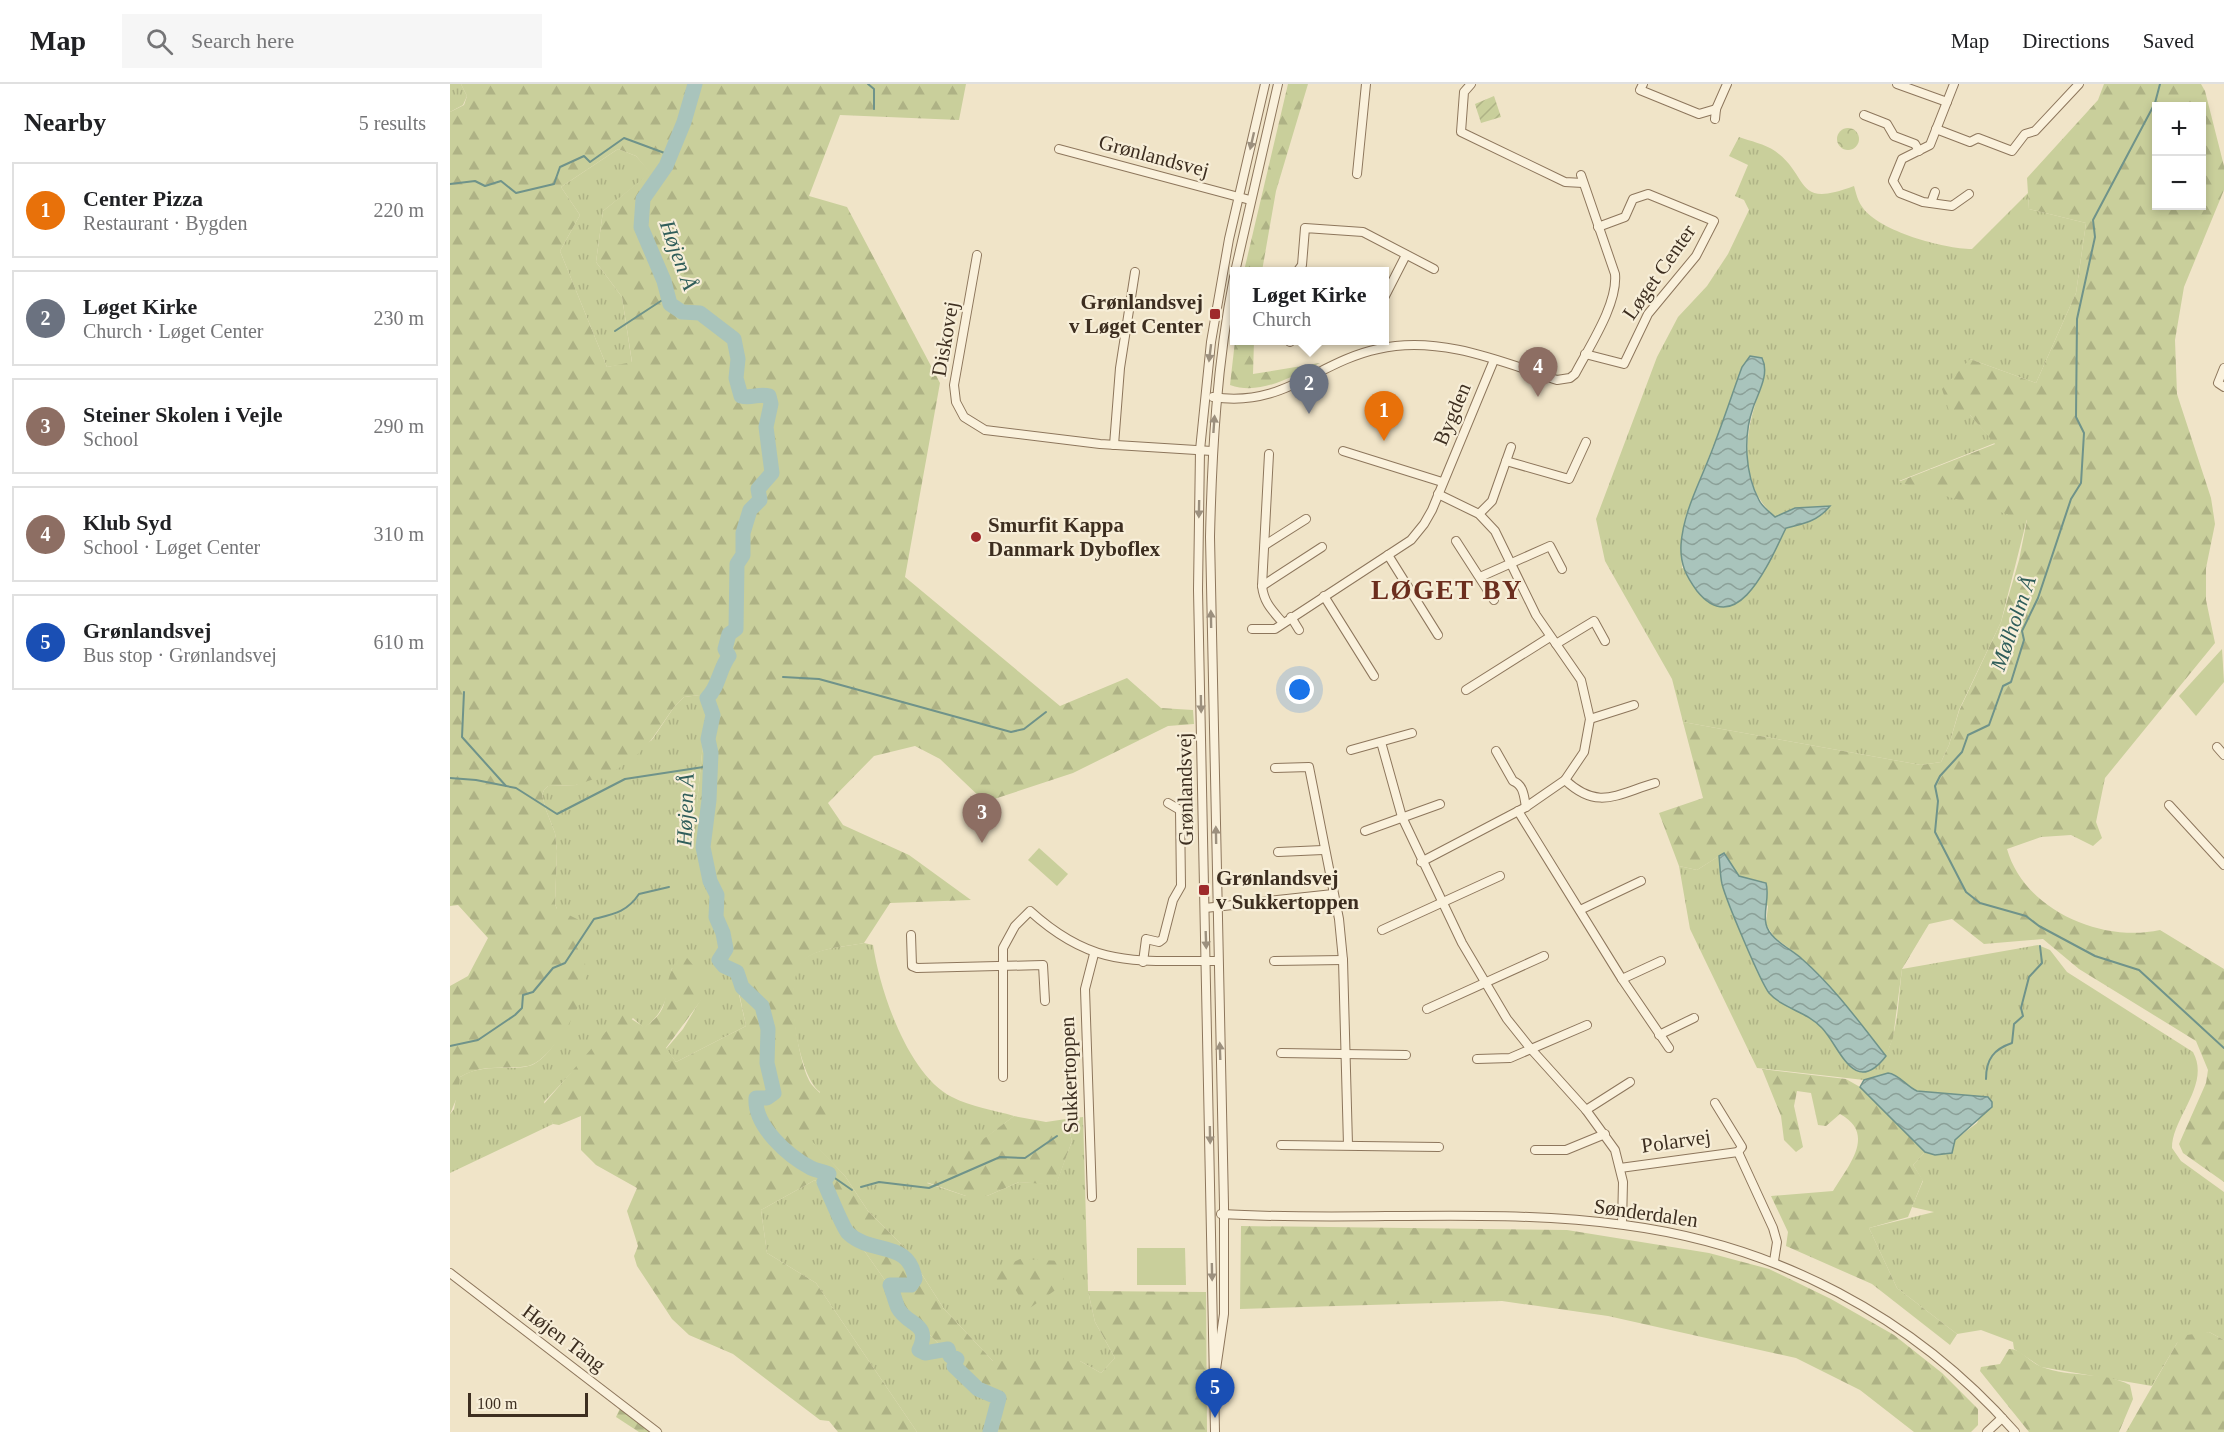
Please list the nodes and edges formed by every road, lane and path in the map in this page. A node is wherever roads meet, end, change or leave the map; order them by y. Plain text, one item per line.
1 (1265, 84) edge
2 (1278, 84) edge
3 (1366, 84) edge
4 (1471, 84) edge
5 (1643, 84) edge
6 (1726, 84) edge
7 (1897, 84) edge
8 (1954, 84) edge
9 (2079, 84) edge
10 (1947, 102) junction
11 (1716, 109) junction
12 (1864, 115) dead end
13 (1715, 119) dead end
14 (1936, 129) junction
15 (1059, 149) dead end
16 (1919, 151) junction
17 (1358, 174) dead end
18 (1935, 192) dead end
19 (1969, 194) dead end
20 (1239, 197) junction
21 (1250, 200) junction
22 (1931, 203) junction
23 (1598, 227) junction
24 (977, 255) dead end
25 (1406, 255) junction
26 (1236, 267) edge
27 (1301, 267) edge
28 (1434, 269) dead end
29 (1135, 272) dead end
30 (1389, 288) edge
31 (1230, 304) edge
32 (1377, 345) edge
33 (1585, 354) junction
34 (1494, 360) junction
35 (2224, 368) edge
36 (2224, 387) edge
37 (1204, 396) junction
38 (1216, 398) junction
39 (1586, 442) dead end
40 (1113, 445) junction
41 (1511, 447) dead end
42 (1200, 450) junction
43 (1212, 451) junction
44 (1343, 451) dead end
45 (1269, 454) dead end
46 (1506, 461) junction
47 (1442, 482) junction
48 (1438, 494) junction
49 (1479, 514) junction
50 (1306, 519) dead end
51 (1456, 541) dead end
52 (1265, 545) junction
53 (1322, 547) dead end
54 (1388, 555) junction
55 (1512, 562) junction
56 (1562, 569) dead end
57 (1479, 577) junction
58 (1262, 586) junction
59 (1324, 596) junction
60 (1494, 600) dead end
61 (1291, 617) junction
62 (1283, 622) junction
63 (1252, 629) dead end
64 (1299, 630) dead end
65 (1438, 635) dead end
66 (1553, 640) junction
67 (1605, 641) dead end
68 (1374, 676) dead end
69 (1466, 690) dead end
70 (1634, 705) dead end
71 (1590, 718) junction
72 (1412, 733) dead end
73 (1381, 742) junction
74 (2217, 747) dead end
75 (1351, 750) dead end
76 (1496, 751) dead end
77 (2224, 754) edge
78 (1275, 768) dead end
79 (1565, 780) junction
80 (1655, 783) dead end
81 (1168, 803) dead end
82 (1440, 804) dead end
83 (2169, 805) dead end
84 (1522, 809) junction
85 (1402, 818) junction
86 (1365, 831) dead end
87 (1323, 850) junction
88 (1278, 852) dead end
89 (1421, 862) junction
90 (2224, 865) edge
91 (1500, 876) dead end
92 (1641, 881) dead end
93 (1333, 894) junction
94 (1441, 902) junction
95 (1217, 907) junction
96 (1205, 908) junction
97 (1580, 910) junction
98 (1383, 930) dead end
99 (911, 935) dead end
100 (1094, 954) junction
101 (1544, 956) dead end
102 (1343, 960) junction
103 (1207, 961) junction
104 (1218, 961) junction
105 (1274, 961) dead end
106 (1661, 961) dead end
107 (1143, 962) junction
108 (1001, 965) junction
109 (1622, 979) junction
110 (1485, 983) junction
111 (1045, 1001) dead end
112 (1426, 1009) dead end
113 (1694, 1018) dead end
114 (1587, 1025) dead end
115 (1659, 1035) junction
116 (1669, 1048) dead end
117 (1531, 1049) junction
118 (1281, 1053) dead end
119 (1346, 1054) junction
120 (1406, 1055) dead end
121 (1477, 1059) dead end
122 (1003, 1077) dead end
123 (1630, 1082) dead end
124 (1715, 1103) dead end
125 (1586, 1110) junction
126 (1605, 1134) junction
127 (1281, 1145) dead end
128 (1348, 1145) junction
129 (1439, 1147) dead end
130 (1535, 1150) dead end
131 (1738, 1152) junction
132 (1620, 1168) junction
133 (1092, 1197) dead end
134 (1212, 1213) junction
135 (1224, 1214) junction
136 (1622, 1224) junction
137 (1774, 1261) junction
138 (450, 1273) edge
139 (1214, 1384) junction
140 (2002, 1418) junction
141 (657, 1432) edge
142 (1215, 1432) edge
143 (1987, 1432) edge
144 (2014, 1432) edge

1 -> 20 street, Grønlandsvej
2 - 21 street
3 - 17 street
4 - 23 street, Løget Center
5 - 11 street
6 - 11 street
7 - 10 street
8 - 10 street
9 - 14 street
10 - 14 street
11 - 13 street
12 - 16 street
14 - 16 street
15 - 20 street, Grønlandsvej
16 - 22 street
18 - 22 street
19 - 22 street
20 - 21 street, Grønlandsvej
20 -> 37 street, Grønlandsvej
21 - 26 street
23 - 33 street, Løget Center
23 - 33 street, Løget Center
24 - 40 street, Diskovej
25 - 27 street
25 - 28 street
25 - 30 street
29 - 40 street
31 - 38 street, Grønlandsvej
32 - 34 street, Løget Center
32 - 38 street, Løget Center
33 - 34 street, Løget Center
34 - 47 street, Bygden
35 - 36 street
37 - 38 street, Løget Center
37 - 42 street, Grønlandsvej
43 -> 38 street, Grønlandsvej
39 - 46 street
40 - 42 street, Diskovej
41 - 46 street
42 - 43 street, Diskovej
42 -> 96 street, Grønlandsvej
95 -> 43 street, Grønlandsvej
44 - 47 street
45 - 52 street
46 - 49 street
47 - 48 street, Bygden
48 - 49 street
48 - 54 street, Bygden
49 - 55 street
50 - 52 street
51 - 57 street
52 - 58 street
53 - 58 street
54 - 59 street, Bygden
54 - 65 street
55 - 56 street
55 - 57 street
55 - 66 street
57 - 60 street
58 - 62 street
59 - 61 street, Bygden
59 - 68 street
61 - 62 street, Bygden
61 - 64 street
62 - 63 street, Bygden
66 - 67 street
66 - 69 street
66 - 71 street
70 - 71 street
71 - 79 street
72 - 73 street
73 - 75 street
73 - 85 street, Polarvej
74 - 77 street
76 - 84 street
78 - 87 street
79 - 80 street
79 - 84 street
81 - 107 street
82 - 85 street
83 - 90 street
84 - 89 street
84 - 97 street
85 - 86 street
85 - 89 street, Polarvej
87 - 88 street
87 - 93 street
89 - 94 street, Polarvej
91 - 94 street
92 - 97 street
93 - 95 street
93 - 102 street
94 - 98 street
94 - 110 street, Polarvej
95 - 96 street
95 - 104 street, Grønlandsvej
96 -> 103 street, Grønlandsvej
97 - 109 street
99 - 108 street, Sukkertoppen
100 - 107 street
100 - 108 street
100 - 133 street, Sukkertoppen
101 - 110 street
102 - 105 street
102 - 119 street
103 - 104 street
103 - 107 street
103 -> 134 street, Grønlandsvej
135 -> 104 street, Grønlandsvej
106 - 109 street
108 - 111 street, Sukkertoppen
108 - 122 street
109 - 115 street
110 - 112 street
110 - 117 street, Polarvej
113 - 115 street
114 - 117 street
115 - 116 street
117 - 121 street
117 - 125 street, Polarvej
118 - 119 street
119 - 120 street
119 - 128 street
123 - 125 street
124 - 131 street
125 - 126 street, Polarvej
126 - 130 street
126 - 132 street, Polarvej
127 - 128 street
128 - 129 street
131 - 132 street, Polarvej
131 - 137 street
132 - 136 street, Polarvej
134 - 135 street, Sønderdalen
134 -> 139 street, Grønlandsvej
135 - 136 street, Sønderdalen
135 - 139 street, Grønlandsvej
136 - 137 street, Sønderdalen
137 - 140 street, Sønderdalen
138 - 141 street, Højen Tang
139 - 142 street, Grønlandsvej
140 - 143 street
140 - 144 street, Sønderdalen

